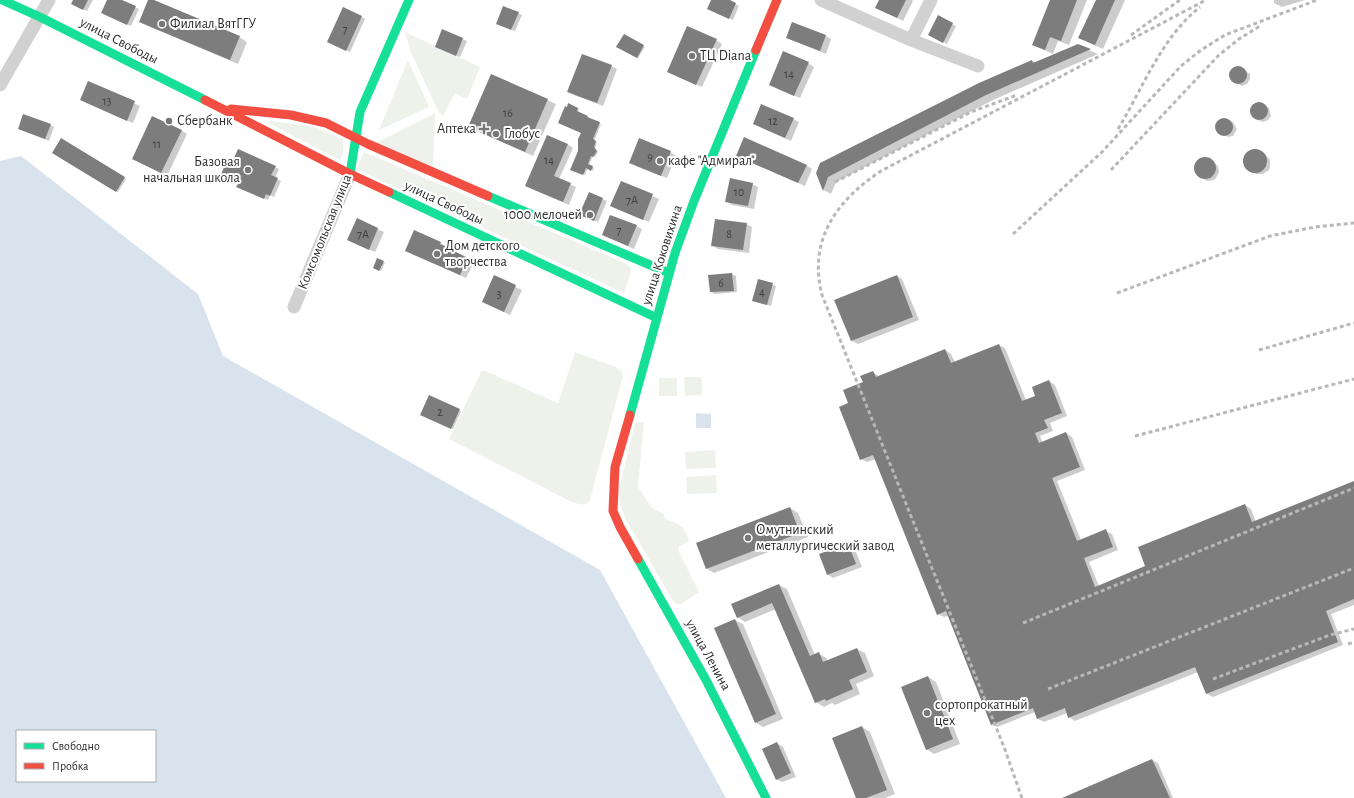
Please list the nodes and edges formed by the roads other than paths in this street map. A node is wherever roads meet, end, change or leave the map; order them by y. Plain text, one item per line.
1 (2, 0) edge
2 (49, 0) edge
3 (409, 0) edge
4 (777, 0) edge
5 (821, 0) edge
6 (932, 0) edge
7 (40, 17) junction
8 (912, 40) junction
9 (978, 66) dead end
10 (0, 85) edge
11 (222, 109) junction
12 (356, 138) junction
13 (350, 174) junction
14 (669, 273) junction
15 (294, 307) dead end
16 (657, 318) junction
17 (620, 527) joint
18 (766, 798) edge

1 - 7 main road, улица Свободы
2 - 7 street
3 - 12 main road, Комсомольская улица
4 - 14 main road, улица Коковихина
5 - 8 street
6 - 8 street
7 - 10 street
7 - 11 main road, улица Свободы
8 - 9 street
11 - 12 main road, улица Свободы
11 - 13 main road, улица Свободы
12 - 13 main road, Комсомольская улица
12 - 14 main road, улица Свободы
13 - 15 street, Комсомольская улица
13 - 16 main road, улица Свободы
14 - 16 main road, улица Коковихина
16 - 17 main road, улица Коковихина
17 - 18 main road, улица Ленина

